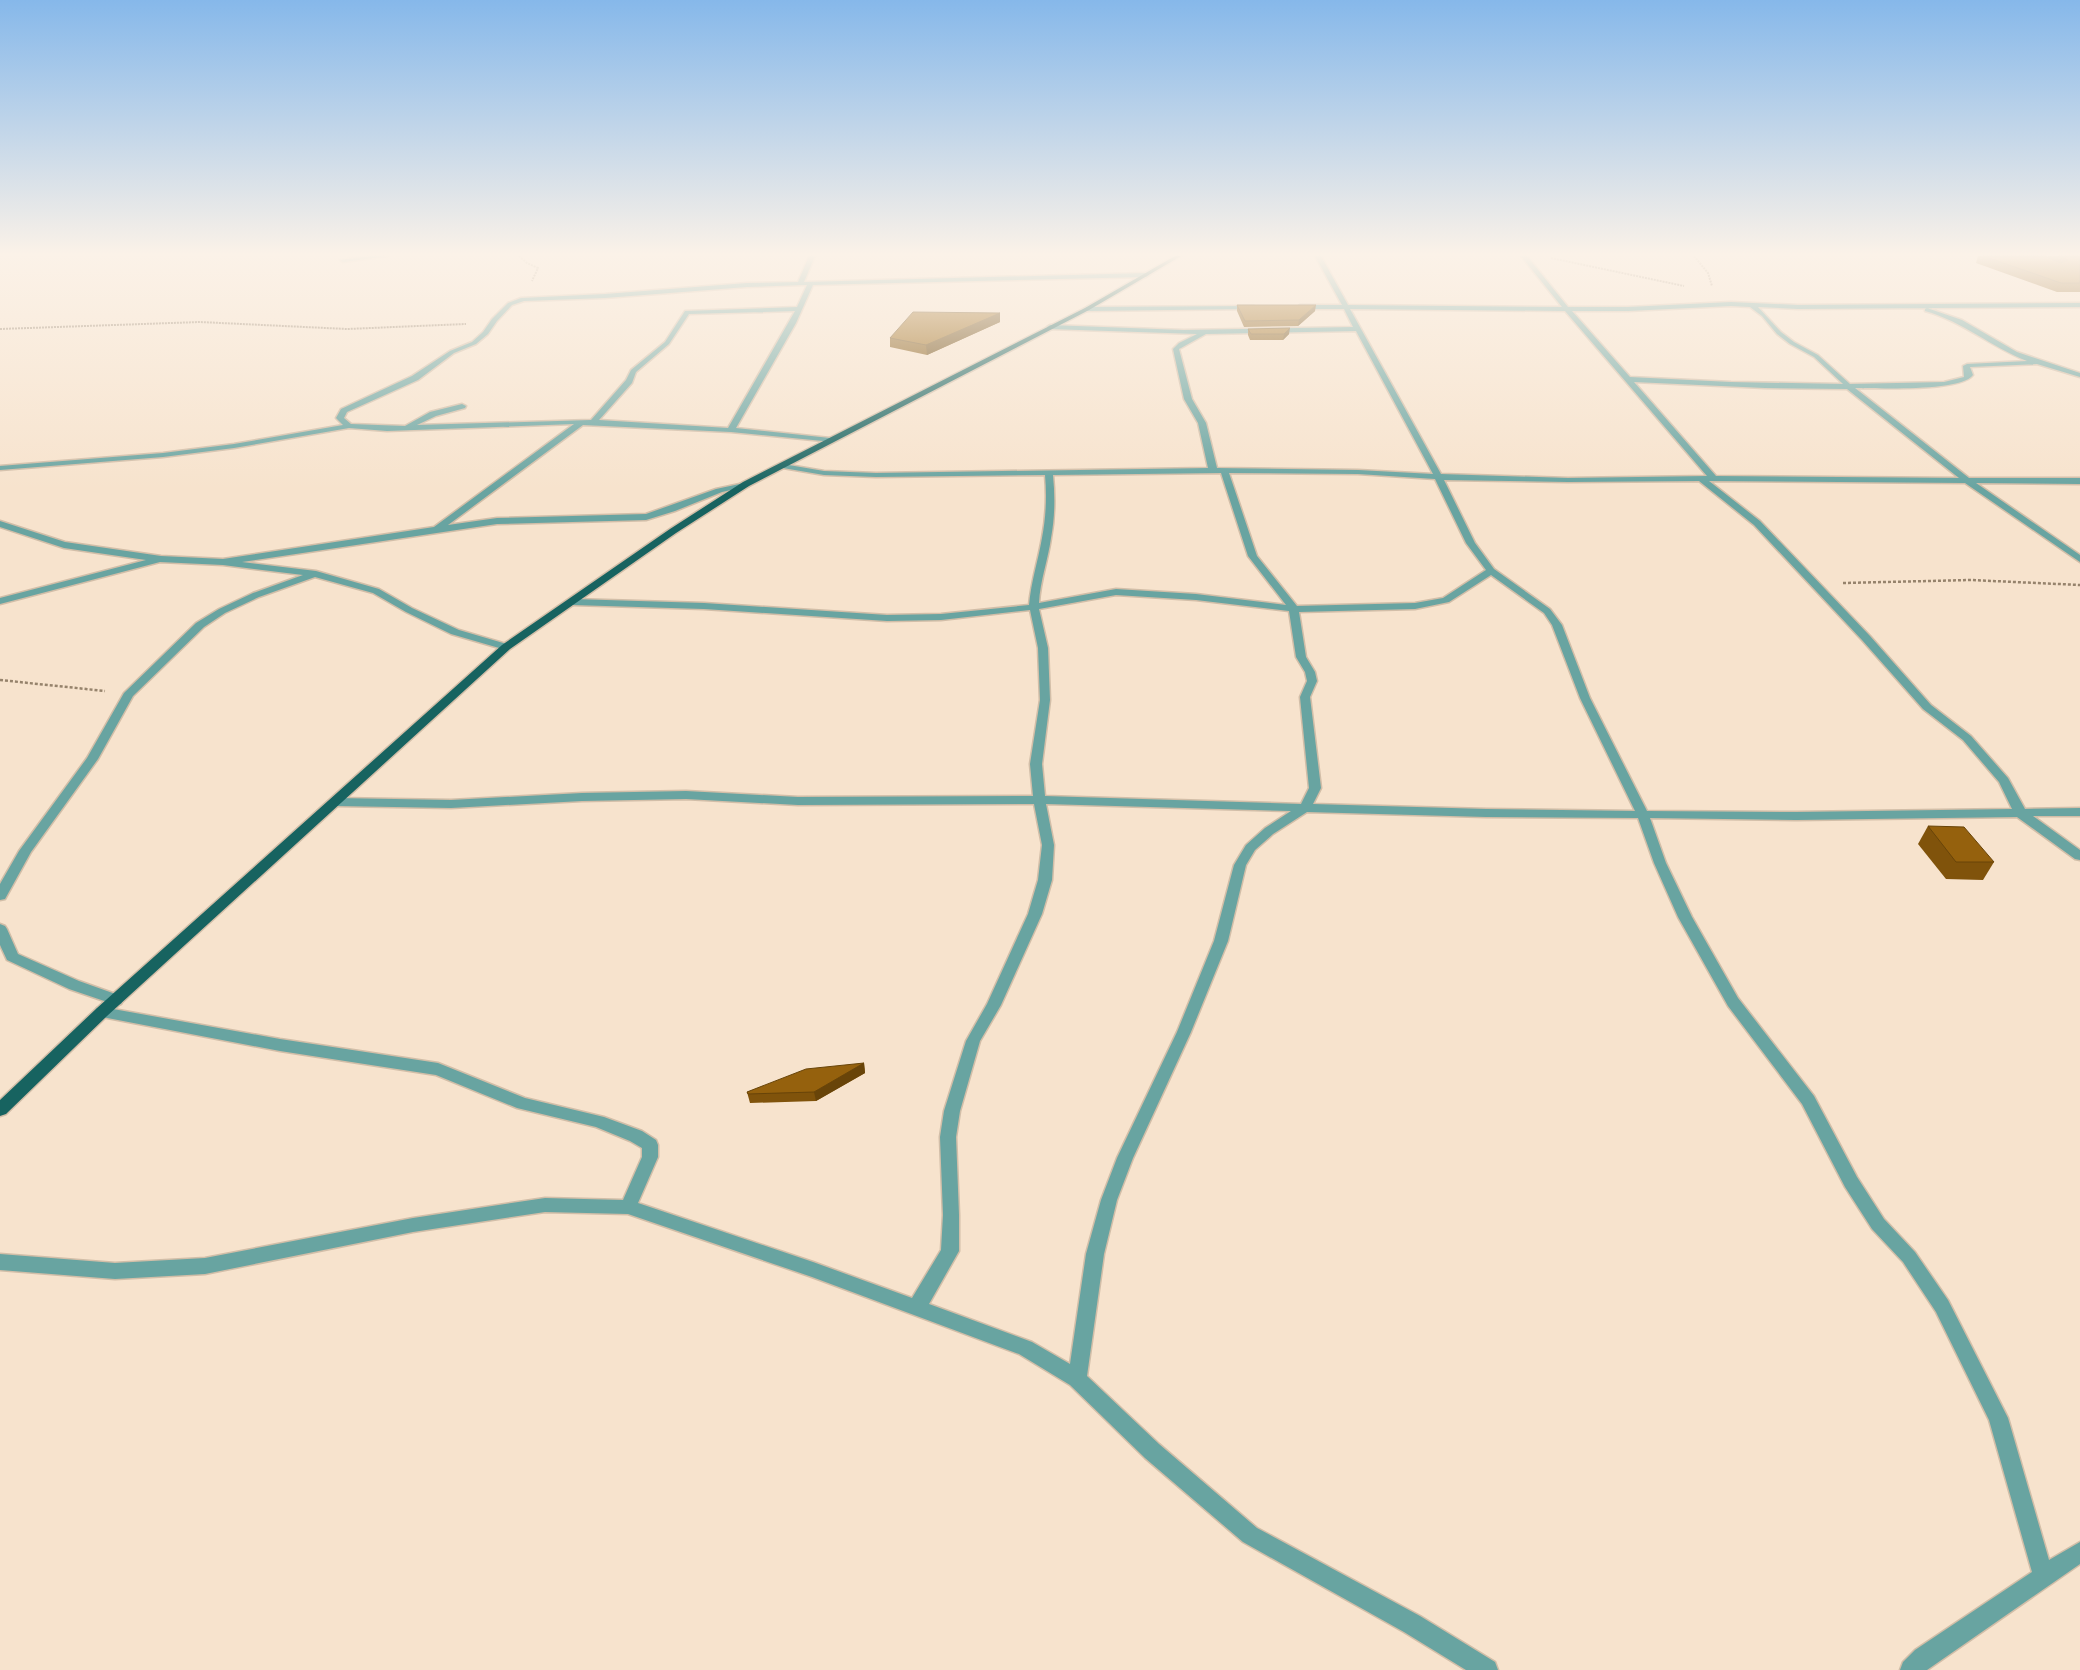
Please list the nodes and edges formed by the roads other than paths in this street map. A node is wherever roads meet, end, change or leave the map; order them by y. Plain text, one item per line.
1 (485, 334) edge
2 (672, 334) edge
3 (787, 334) edge
4 (1037, 334) edge
5 (1201, 334) edge
6 (1360, 334) edge
7 (1589, 334) edge
8 (1780, 334) edge
9 (1982, 334) edge
10 (2038, 362) junction
11 (2080, 375) edge
12 (1628, 379) junction
13 (1850, 388) junction
14 (462, 406) dead end
15 (582, 422) junction
16 (594, 422) junction
17 (349, 426) junction
18 (406, 428) junction
19 (731, 430) junction
20 (830, 440) junction
21 (783, 466) junction
22 (0, 468) edge
23 (1213, 470) junction
24 (1224, 470) junction
25 (1049, 472) junction
26 (1437, 476) junction
27 (1701, 478) junction
28 (1714, 478) junction
29 (1966, 480) junction
30 (2080, 481) edge
31 (746, 484) junction
32 (0, 524) edge
33 (435, 531) junction
34 (161, 559) junction
35 (2080, 559) edge
36 (223, 562) junction
37 (1491, 571) junction
38 (316, 574) junction
39 (0, 601) edge
40 (572, 602) junction
41 (1034, 607) junction
42 (1294, 609) junction
43 (506, 647) junction
44 (1039, 800) junction
45 (337, 802) junction
46 (1305, 807) junction
47 (2080, 812) edge
48 (1642, 813) junction
49 (2021, 814) junction
50 (2080, 856) edge
51 (0, 896) edge
52 (0, 929) edge
53 (116, 1000) junction
54 (102, 1012) junction
55 (0, 1110) edge
56 (628, 1207) junction
57 (0, 1262) edge
58 (916, 1307) junction
59 (1077, 1379) junction
60 (2080, 1552) edge
61 (2044, 1575) junction
62 (1487, 1670) edge
63 (1912, 1670) edge

1 - 17 street
2 - 16 street
3 - 19 street
4 - 20 main road
5 - 23 street
6 - 26 street
7 - 12 street
8 - 13 street
9 - 10 street
10 - 11 street
10 - 13 street
12 - 13 street
12 - 28 street
13 - 29 street
14 - 18 street
15 - 16 street
15 - 18 street
15 - 33 street
16 - 19 street
17 - 18 street
17 - 22 street
19 - 20 street
20 - 21 main road
21 - 25 street
21 - 31 main road
23 - 24 street
23 - 25 street
24 - 26 street
24 - 42 street
25 - 41 street
26 - 27 street
26 - 37 street
27 - 28 street
27 - 49 street
28 - 29 street
29 - 30 street
29 - 35 street
31 - 33 street
31 - 40 main road
32 - 34 street
33 - 36 street
34 - 36 street
34 - 39 street
36 - 38 street
37 - 42 street
37 - 48 street
38 - 43 street
38 - 51 street
40 - 41 street
40 - 43 main road
41 - 42 street
41 - 44 street
42 - 46 street
43 - 45 main road
44 - 45 street
44 - 46 street
44 - 58 street
45 - 53 main road
46 - 48 street
46 - 59 street
47 - 49 street
48 - 49 street
48 - 61 street
49 - 50 street
52 - 53 street
53 - 54 main road
54 - 55 main road
54 - 56 street
56 - 57 street
56 - 58 street
58 - 59 street
59 - 62 street
60 - 61 street
61 - 63 street

